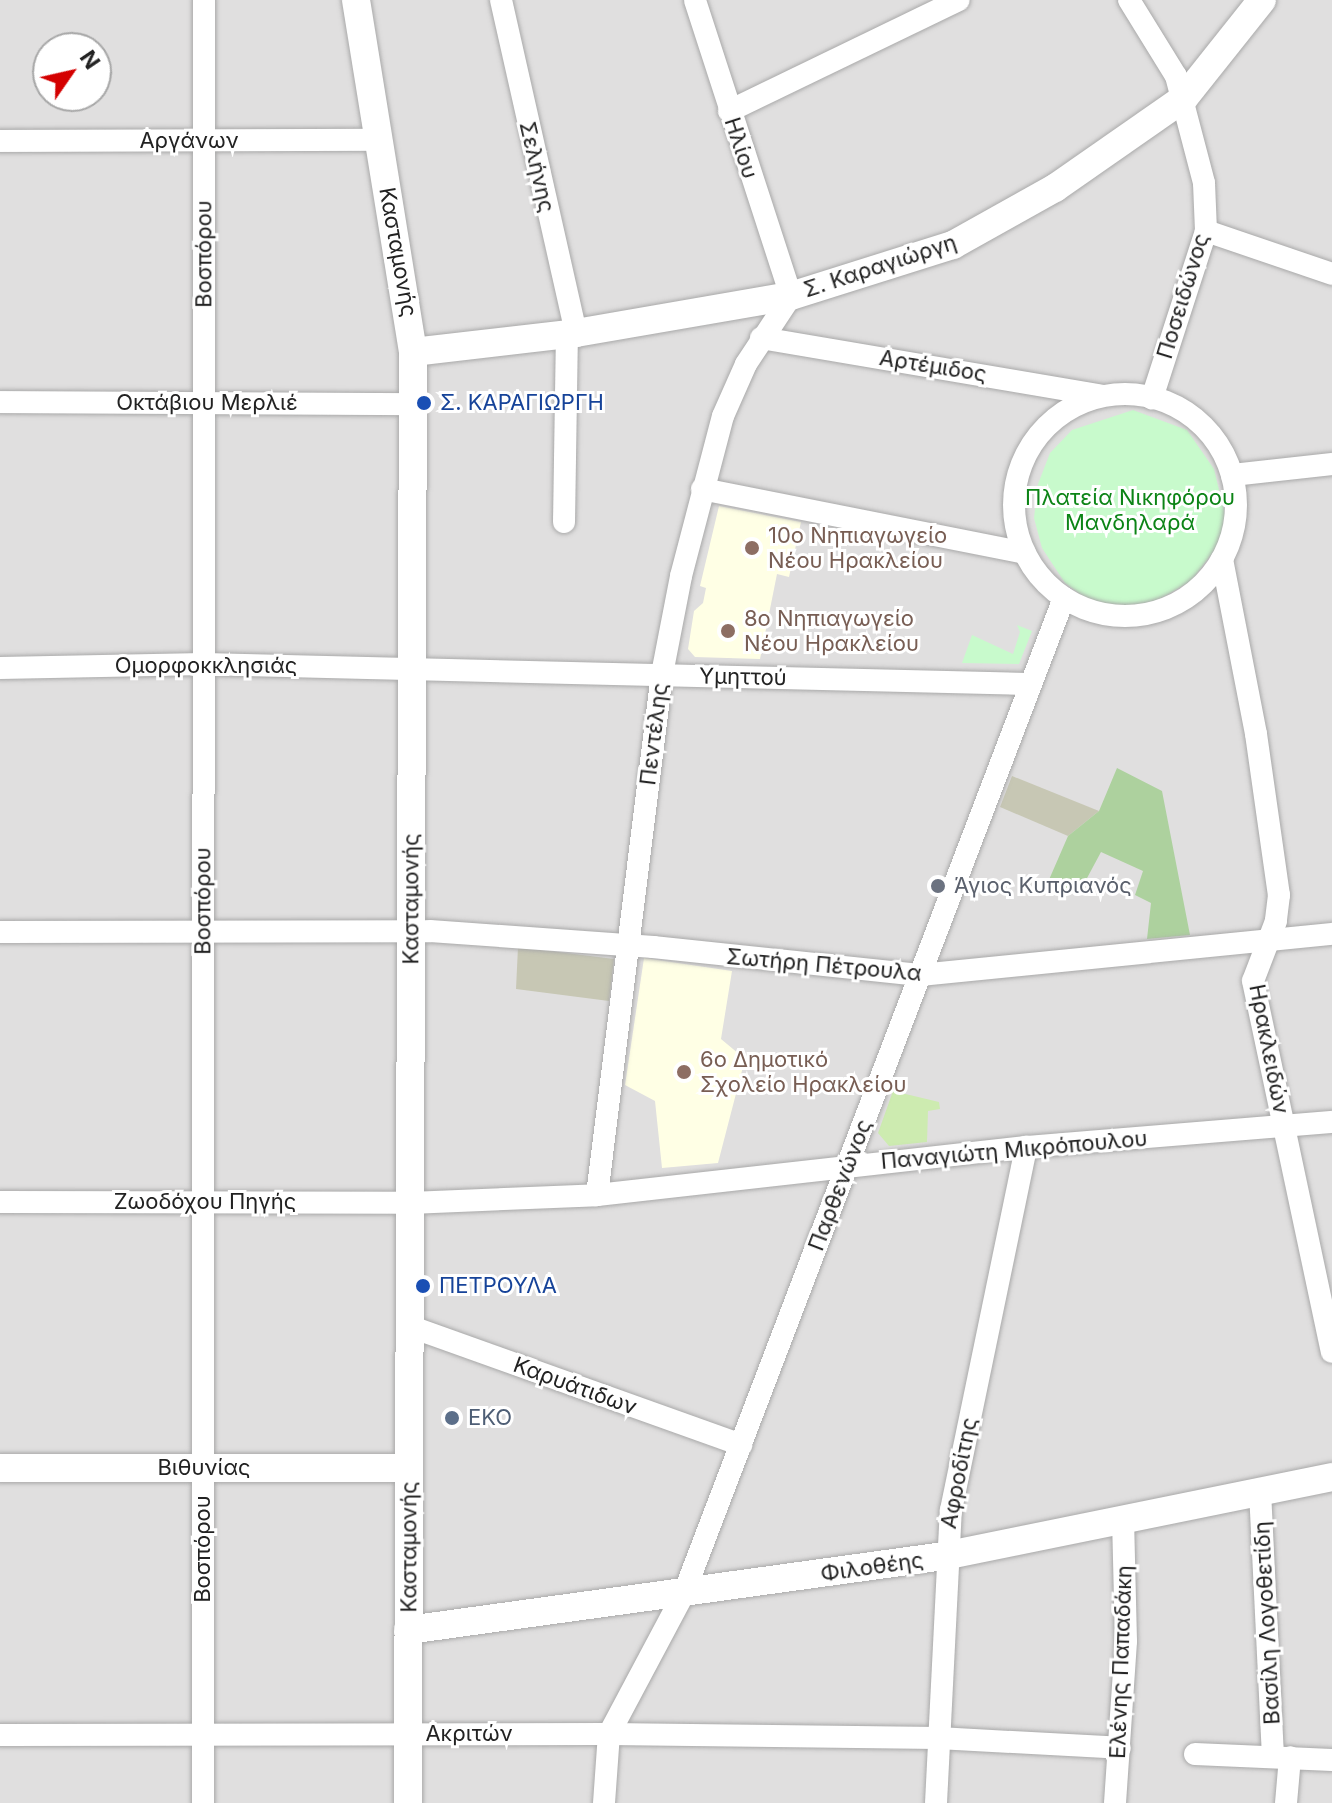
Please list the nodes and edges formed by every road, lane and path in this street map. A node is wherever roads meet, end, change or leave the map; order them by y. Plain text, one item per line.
1 (204, 0) edge
2 (356, 0) edge
3 (501, 0) edge
4 (695, 0) edge
5 (959, 0) edge
6 (1129, 0) edge
7 (1262, 0) edge
8 (1184, 98) junction
9 (729, 111) junction
10 (378, 140) junction
11 (0, 141) edge
12 (204, 141) junction
13 (1206, 231) junction
14 (1332, 274) edge
15 (791, 296) junction
16 (572, 334) junction
17 (761, 338) junction
18 (413, 352) junction
19 (1105, 396) junction
20 (1152, 398) junction
21 (0, 402) edge
22 (204, 404) junction
23 (414, 404) junction
24 (1332, 464) edge
25 (1232, 475) junction
26 (702, 489) junction
27 (564, 522) dead end
28 (1025, 553) junction
29 (1222, 559) junction
30 (1064, 598) junction
31 (204, 664) junction
32 (0, 668) edge
33 (412, 668) junction
34 (662, 674) junction
35 (1027, 684) junction
36 (411, 930) junction
37 (0, 932) edge
38 (203, 933) junction
39 (1332, 934) edge
40 (1269, 939) junction
41 (628, 946) junction
42 (920, 975) junction
43 (1332, 1122) edge
44 (1284, 1126) junction
45 (1026, 1147) junction
46 (849, 1165) junction
47 (597, 1195) junction
48 (0, 1202) edge
49 (203, 1202) junction
50 (410, 1203) junction
51 (409, 1326) junction
52 (1332, 1352) edge
53 (741, 1445) junction
54 (0, 1468) edge
55 (203, 1468) junction
56 (409, 1468) junction
57 (1332, 1477) edge
58 (1260, 1491) junction
59 (1123, 1521) junction
60 (944, 1556) junction
61 (684, 1593) junction
62 (408, 1630) junction
63 (203, 1734) junction
64 (408, 1734) junction
65 (609, 1734) junction
66 (0, 1735) edge
67 (938, 1738) junction
68 (1120, 1748) junction
69 (1195, 1754) dead end
70 (1282, 1756) junction
71 (1332, 1760) edge
72 (203, 1803) edge
73 (408, 1803) edge
74 (604, 1803) edge
75 (936, 1803) edge
76 (1115, 1803) edge
77 (1286, 1803) edge

1 - 12 street, Βοσπόρου
2 - 10 street, Κασταμονής
3 - 16 street, Σελήνης
4 - 9 street, Ηλίου
5 - 9 street
6 - 8 street, Ποσειδώνος
7 - 8 street, Σ. Καραγιώργη
8 - 13 street, Ποσειδώνος
8 - 15 street, Σ. Καραγιώργη
9 - 15 street, Ηλίου
10 - 12 street, Αργάνων
10 - 18 street, Κασταμονής
11 - 12 street, Αργάνων
12 - 22 street, Βοσπόρου
13 - 14 street
13 - 20 street, Ποσειδώνος
15 - 16 street, Σ. Καραγιώργη
15 - 17 street, Πεντέλης
16 - 18 street, Σ. Καραγιώργη
16 - 27 street, Σελήνης
17 - 19 street, Αρτέμιδος
17 - 26 street, Πεντέλης
18 - 23 street, Κασταμονής
19 - 20 street
19 - 28 street
20 - 25 street
21 - 22 street, Οκτάβιου Μερλιέ
22 - 23 street, Οκτάβιου Μερλιέ
22 - 31 street, Βοσπόρου
23 - 33 street, Κασταμονής
24 - 25 street
25 - 29 street
26 - 28 street
26 - 34 street, Πεντέλης
28 - 30 street
29 - 30 street
29 - 40 street, Ηρακλειδών
30 - 35 street, Παρθενώνος
31 - 32 street, Ομορφοκκλησιάς
31 - 33 street, Ομορφοκκλησιάς
31 - 38 street, Βοσπόρου
33 - 34 street, Υμηττού
33 - 36 street, Κασταμονής
34 - 35 street, Υμηττού
34 - 41 street, Πεντέλης
35 - 42 street, Παρθενώνος
36 - 38 street, Σωτήρη Πέτρουλα
36 - 41 street, Σωτήρη Πέτρουλα
36 - 50 street, Κασταμονής
37 - 38 street, Σωτήρη Πέτρουλα
38 - 49 street, Βοσπόρου
39 - 40 street, Σωτήρη Πέτρουλα
40 - 42 street, Σωτήρη Πέτρουλα
40 - 44 street, Ηρακλειδών
41 - 42 street, Σωτήρη Πέτρουλα
41 - 47 street, Πεντέλης
42 - 46 street, Παρθενώνος
43 - 44 street, Παναγιώτη Μικρόπουλου
44 - 45 street, Παναγιώτη Μικρόπουλου
44 - 52 street, Ηρακλειδών
45 - 46 street, Παναγιώτη Μικρόπουλου
45 - 60 street, Αφροδίτης
46 - 47 street, Παναγιώτη Μικρόπουλου
46 - 53 street, Παρθενώνος
47 - 50 street, Παναγιώτη Μικρόπουλου
48 - 49 street, Ζωοδόχου Πηγής
49 - 50 street, Ζωοδόχου Πηγής
49 - 55 street, Βοσπόρου
50 - 51 street, Κασταμονής
51 - 53 street, Καρυάτιδων
51 - 56 street, Κασταμονής
53 - 61 street, Παρθενώνος
54 - 55 street, Βιθυνίας
55 - 56 street, Βιθυνίας
55 - 63 street, Βοσπόρου
56 - 62 street, Κασταμονής
57 - 58 street, Φιλοθέης
58 - 59 street, Φιλοθέης
58 - 70 street, Βασίλη Λογοθετίδη
59 - 60 street, Φιλοθέης
59 - 68 street, Ελένης Παπαδάκη
60 - 61 street, Φιλοθέης
60 - 67 street, Αφροδίτης
61 - 62 street, Φιλοθέης
61 - 65 street, Παρθενώνος
62 - 64 street, Κασταμονής
63 - 64 street, Ακριτών
63 - 66 street, Ακριτών
63 - 72 street, Βοσπόρου
64 - 65 street, Ακριτών
64 - 73 street, Κασταμονής
65 - 67 street, Ακριτών
65 - 74 street
67 - 68 street, Ακριτών
67 - 75 street, Αφροδίτης
68 - 76 street, Ελένης Παπαδάκη
69 - 70 street
70 - 71 street
70 - 77 street, Βασίλη Λογοθετίδη

